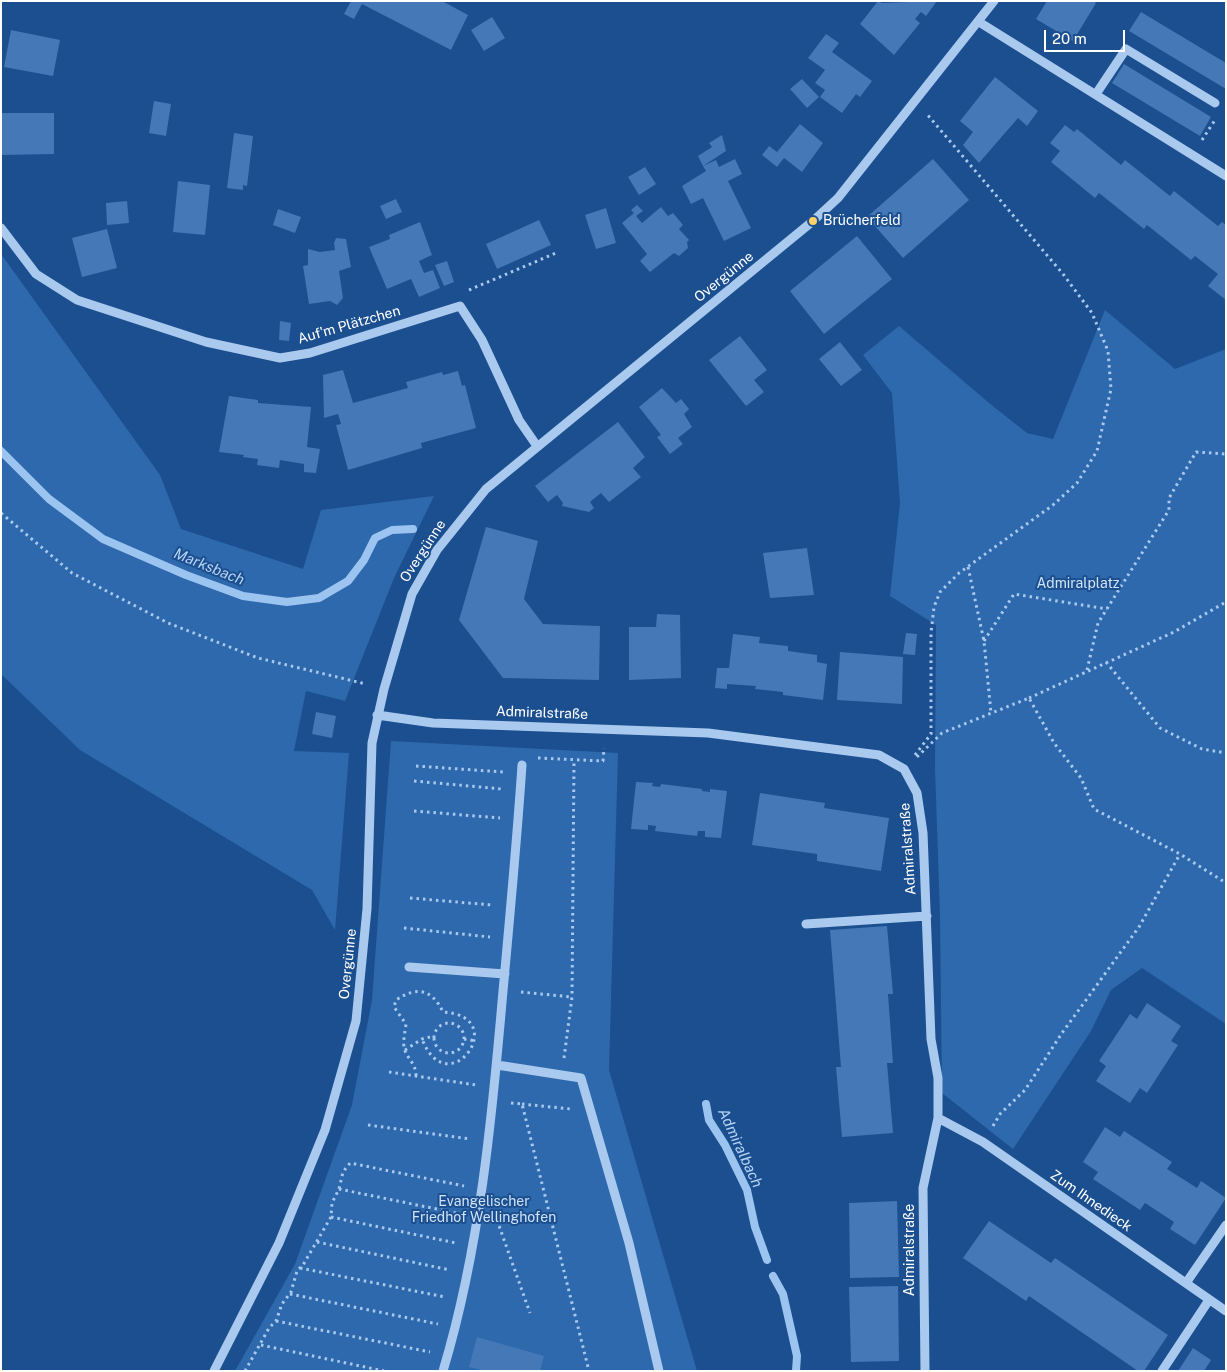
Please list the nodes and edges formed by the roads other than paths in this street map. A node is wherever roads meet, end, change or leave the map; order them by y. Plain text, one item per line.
1 (994, 1) edge
2 (979, 22) junction
3 (1096, 94) junction
4 (1215, 103) dead end
5 (1226, 176) edge
6 (1, 228) edge
7 (537, 446) junction
8 (377, 715) junction
9 (522, 769) road end
10 (927, 916) junction
11 (806, 924) dead end
12 (409, 967) dead end
13 (505, 974) junction
14 (497, 1065) junction
15 (938, 1118) junction
16 (1226, 1225) edge
17 (1186, 1283) junction
18 (1209, 1300) junction
19 (1225, 1308) edge
20 (214, 1371) edge
21 (443, 1371) edge
22 (659, 1371) edge
23 (925, 1371) edge
24 (1162, 1371) edge

1 - 2 street, Overgünne
2 - 3 street
2 - 7 street, Overgünne
3 - 4 street
3 - 5 street
6 - 7 street, Auf'm Plätzchen
7 - 8 street, Overgünne
8 - 10 street, Admiralstraße
8 - 20 street, Overgünne
9 - 13 street
10 - 11 street
10 - 15 street, Admiralstraße
12 - 13 street
13 - 14 street
14 - 21 street
14 - 22 street
15 - 17 street, Zum Ihnedieck
15 - 23 street, Admiralstraße
16 - 17 street
17 - 18 street, Zum Ihnedieck
18 - 19 street, Zum Ihnedieck
18 - 24 street

